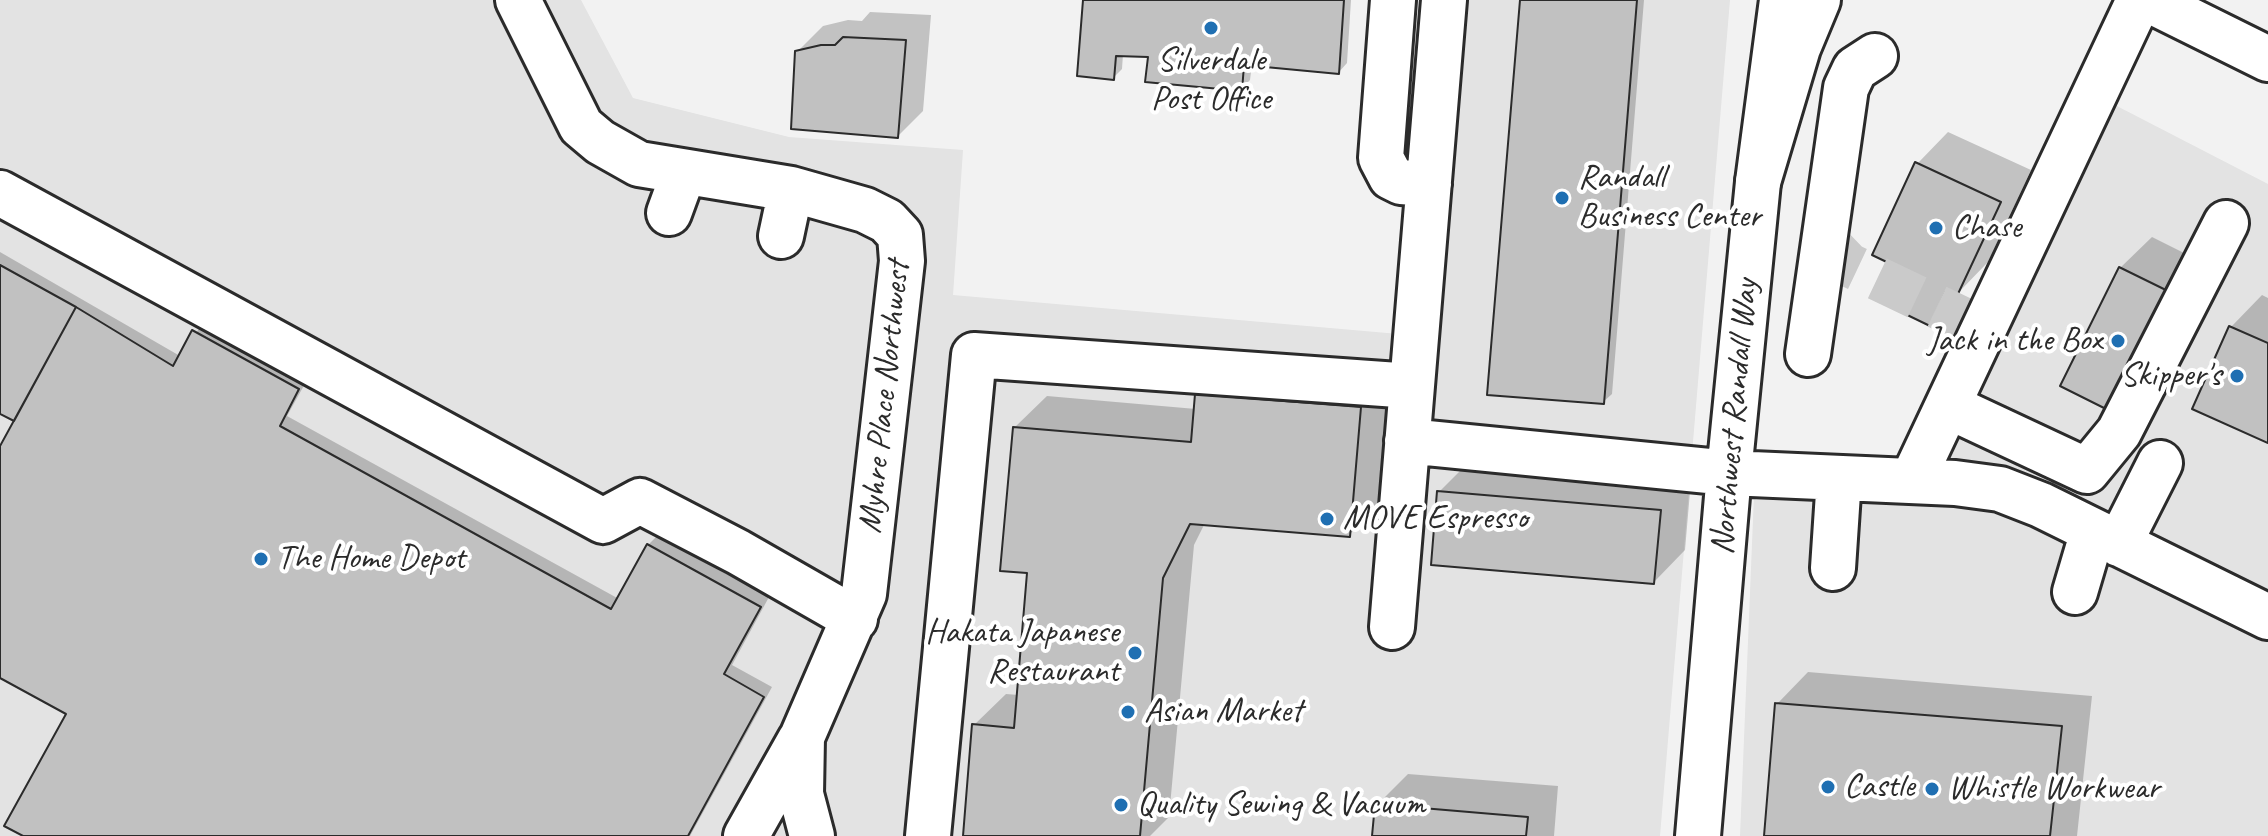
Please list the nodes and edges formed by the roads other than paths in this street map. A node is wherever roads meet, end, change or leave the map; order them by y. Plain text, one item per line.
1 (1393, 0) edge
2 (1444, 0) edge
3 (1782, 0) edge
4 (1818, 0) edge
5 (2139, 0) edge
6 (2149, 0) edge
7 (513, 14) edge
8 (1875, 56) dead end
9 (2268, 59) edge
10 (684, 172) junction
11 (1758, 182) junction
12 (1429, 184) junction
13 (791, 189) junction
14 (0, 193) edge
15 (669, 213) dead end
16 (2226, 223) dead end
17 (781, 236) dead end
18 (1808, 354) dead end
19 (1412, 386) junction
20 (1948, 406) junction
21 (1407, 441) junction
22 (2160, 463) dead end
23 (1729, 473) junction
24 (1839, 478) junction
25 (1912, 481) junction
26 (2106, 537) junction
27 (1833, 568) dead end
28 (2075, 592) dead end
29 (2268, 617) edge
30 (855, 619) junction
31 (1392, 627) dead end
32 (802, 737) junction
33 (746, 836) edge
34 (812, 836) edge
35 (928, 836) edge
36 (1698, 836) edge

1 - 12 street
2 - 12 street
3 - 11 street, Northwest Randall Way
4 - 11 street
5 - 20 street
6 - 9 street
7 - 10 street, Myhre Place Northwest
8 - 18 street
10 - 13 street, Myhre Place Northwest
10 - 15 street
11 - 23 street, Northwest Randall Way
12 - 19 street
13 - 17 street
13 - 30 street, Myhre Place Northwest
14 - 30 street
16 - 20 street
19 - 21 street
19 - 35 street
20 - 25 street
21 - 23 street
21 - 31 street
22 - 26 street
23 - 24 street
23 - 36 street, Northwest Randall Way
24 - 25 street
24 - 27 street
25 - 26 street
26 - 28 street
26 - 29 street
30 - 32 street, Myhre Place Northwest
32 - 33 street
32 - 34 street, Myhre Place Northwest

